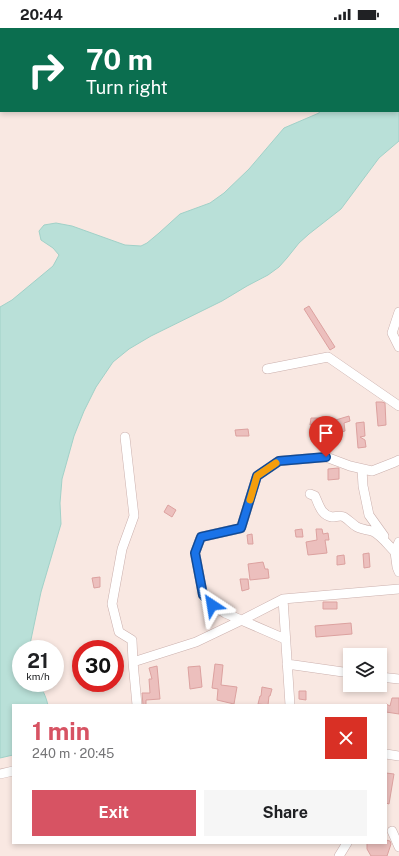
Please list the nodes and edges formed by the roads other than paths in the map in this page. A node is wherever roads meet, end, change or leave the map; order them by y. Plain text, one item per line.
1 (399, 312) edge
2 (399, 347) edge
3 (268, 369) dead end
4 (399, 406) edge
5 (125, 437) dead end
6 (399, 460) edge
7 (362, 469) junction
8 (310, 494) dead end
9 (399, 542) edge
10 (395, 552) junction
11 (399, 572) edge
12 (399, 589) edge
13 (282, 599) junction
14 (242, 620) junction
15 (285, 639) junction
16 (133, 662) junction
17 (287, 664) junction
18 (343, 672) edge
19 (387, 678) edge
20 (399, 679) edge
21 (137, 704) edge
22 (290, 704) edge
23 (387, 754) edge
24 (399, 756) edge
25 (12, 771) edge
26 (0, 774) edge
27 (392, 831) edge
28 (346, 844) edge
29 (399, 847) edge
30 (338, 856) edge

1 - 2 street
3 - 4 street
5 - 16 street
6 - 7 street
7 - 10 street
7 - 14 street
8 - 10 street
9 - 10 street
10 - 11 street
12 - 13 street
13 - 14 street
13 - 15 street
14 - 15 street
14 - 16 street
15 - 17 street
16 - 21 street
17 - 18 street
17 - 22 street
19 - 20 street
23 - 24 street
25 - 26 street
27 - 29 street
28 - 30 street

